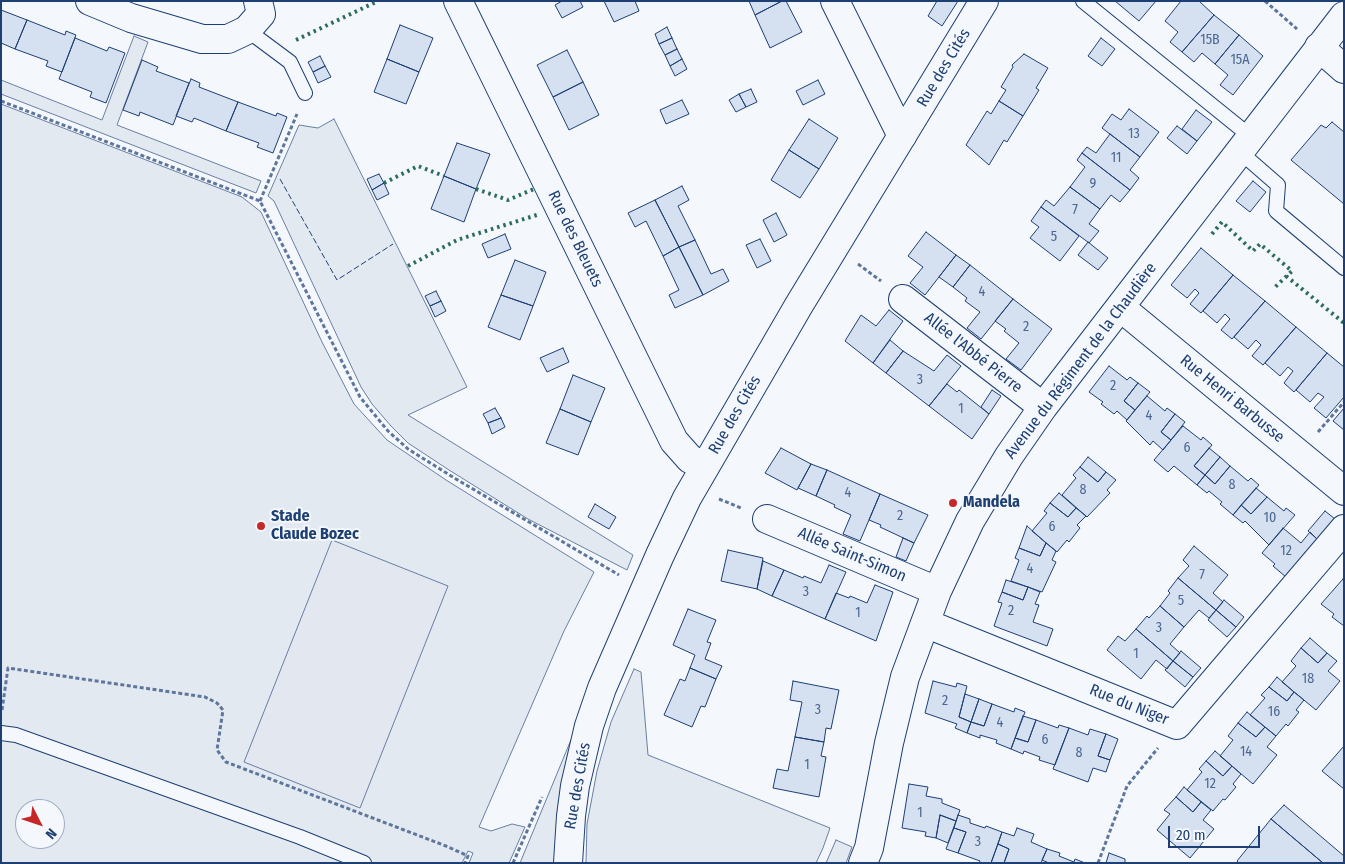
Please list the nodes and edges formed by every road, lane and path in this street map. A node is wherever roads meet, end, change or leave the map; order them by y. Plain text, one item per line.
1 (90, 1) edge
2 (258, 1) edge
3 (458, 1) edge
4 (835, 1) edge
5 (984, 1) edge
6 (1083, 1) edge
7 (1265, 1) edge
8 (1344, 16) edge
9 (247, 30) junction
10 (1319, 47) junction
11 (1344, 69) edge
12 (305, 93) joint
13 (1, 101) edge
14 (902, 136) junction
15 (1245, 144) junction
16 (260, 201) junction
17 (835, 246) junction
18 (1344, 268) edge
19 (903, 299) joint
20 (1120, 307) junction
21 (1344, 402) edge
22 (1043, 407) junction
23 (1299, 454) junction
24 (705, 466) junction
25 (1344, 492) edge
26 (767, 519) dead end
27 (1344, 529) edge
28 (645, 590) junction
29 (937, 591) junction
30 (925, 623) junction
31 (1, 714) edge
32 (1177, 725) junction
33 (1, 732) edge
34 (364, 863) edge
35 (465, 863) edge
36 (568, 863) edge
37 (863, 863) edge
38 (1098, 863) edge

1 - 9 street
2 - 9 street
3 - 24 street, Rue des Bleuets
4 - 14 street
5 - 14 street, Rue des Cités
6 - 15 lane
7 - 10 path
8 - 10 street, Avenue du Régiment de la Chaudière
9 - 12 lane
10 - 11 street
10 - 15 street, Avenue du Régiment de la Chaudière
12 - 16 path
13 - 16 path
14 - 17 street, Rue des Cités
15 - 18 lane
15 - 20 street, Avenue du Régiment de la Chaudière
16 - 28 path
17 - 19 path
17 - 24 street, Rue des Cités
19 - 22 street, Allée l'Abbé Pierre
20 - 22 street, Avenue du Régiment de la Chaudière
20 - 23 street, Rue Henri Barbusse
21 - 23 path
22 - 29 street, Avenue du Régiment de la Chaudière
23 - 25 street, Rue Henri Barbusse
24 - 28 street, Rue des Cités
26 - 29 street, Allée Saint-Simon
27 - 32 street, Rue du Niger
28 - 36 street, Rue des Cités
29 - 30 street, Avenue du Régiment de la Chaudière
30 - 32 street, Rue du Niger
30 - 37 street, Avenue du Régiment de la Chaudière
31 - 35 path
32 - 38 path
33 - 34 lane

